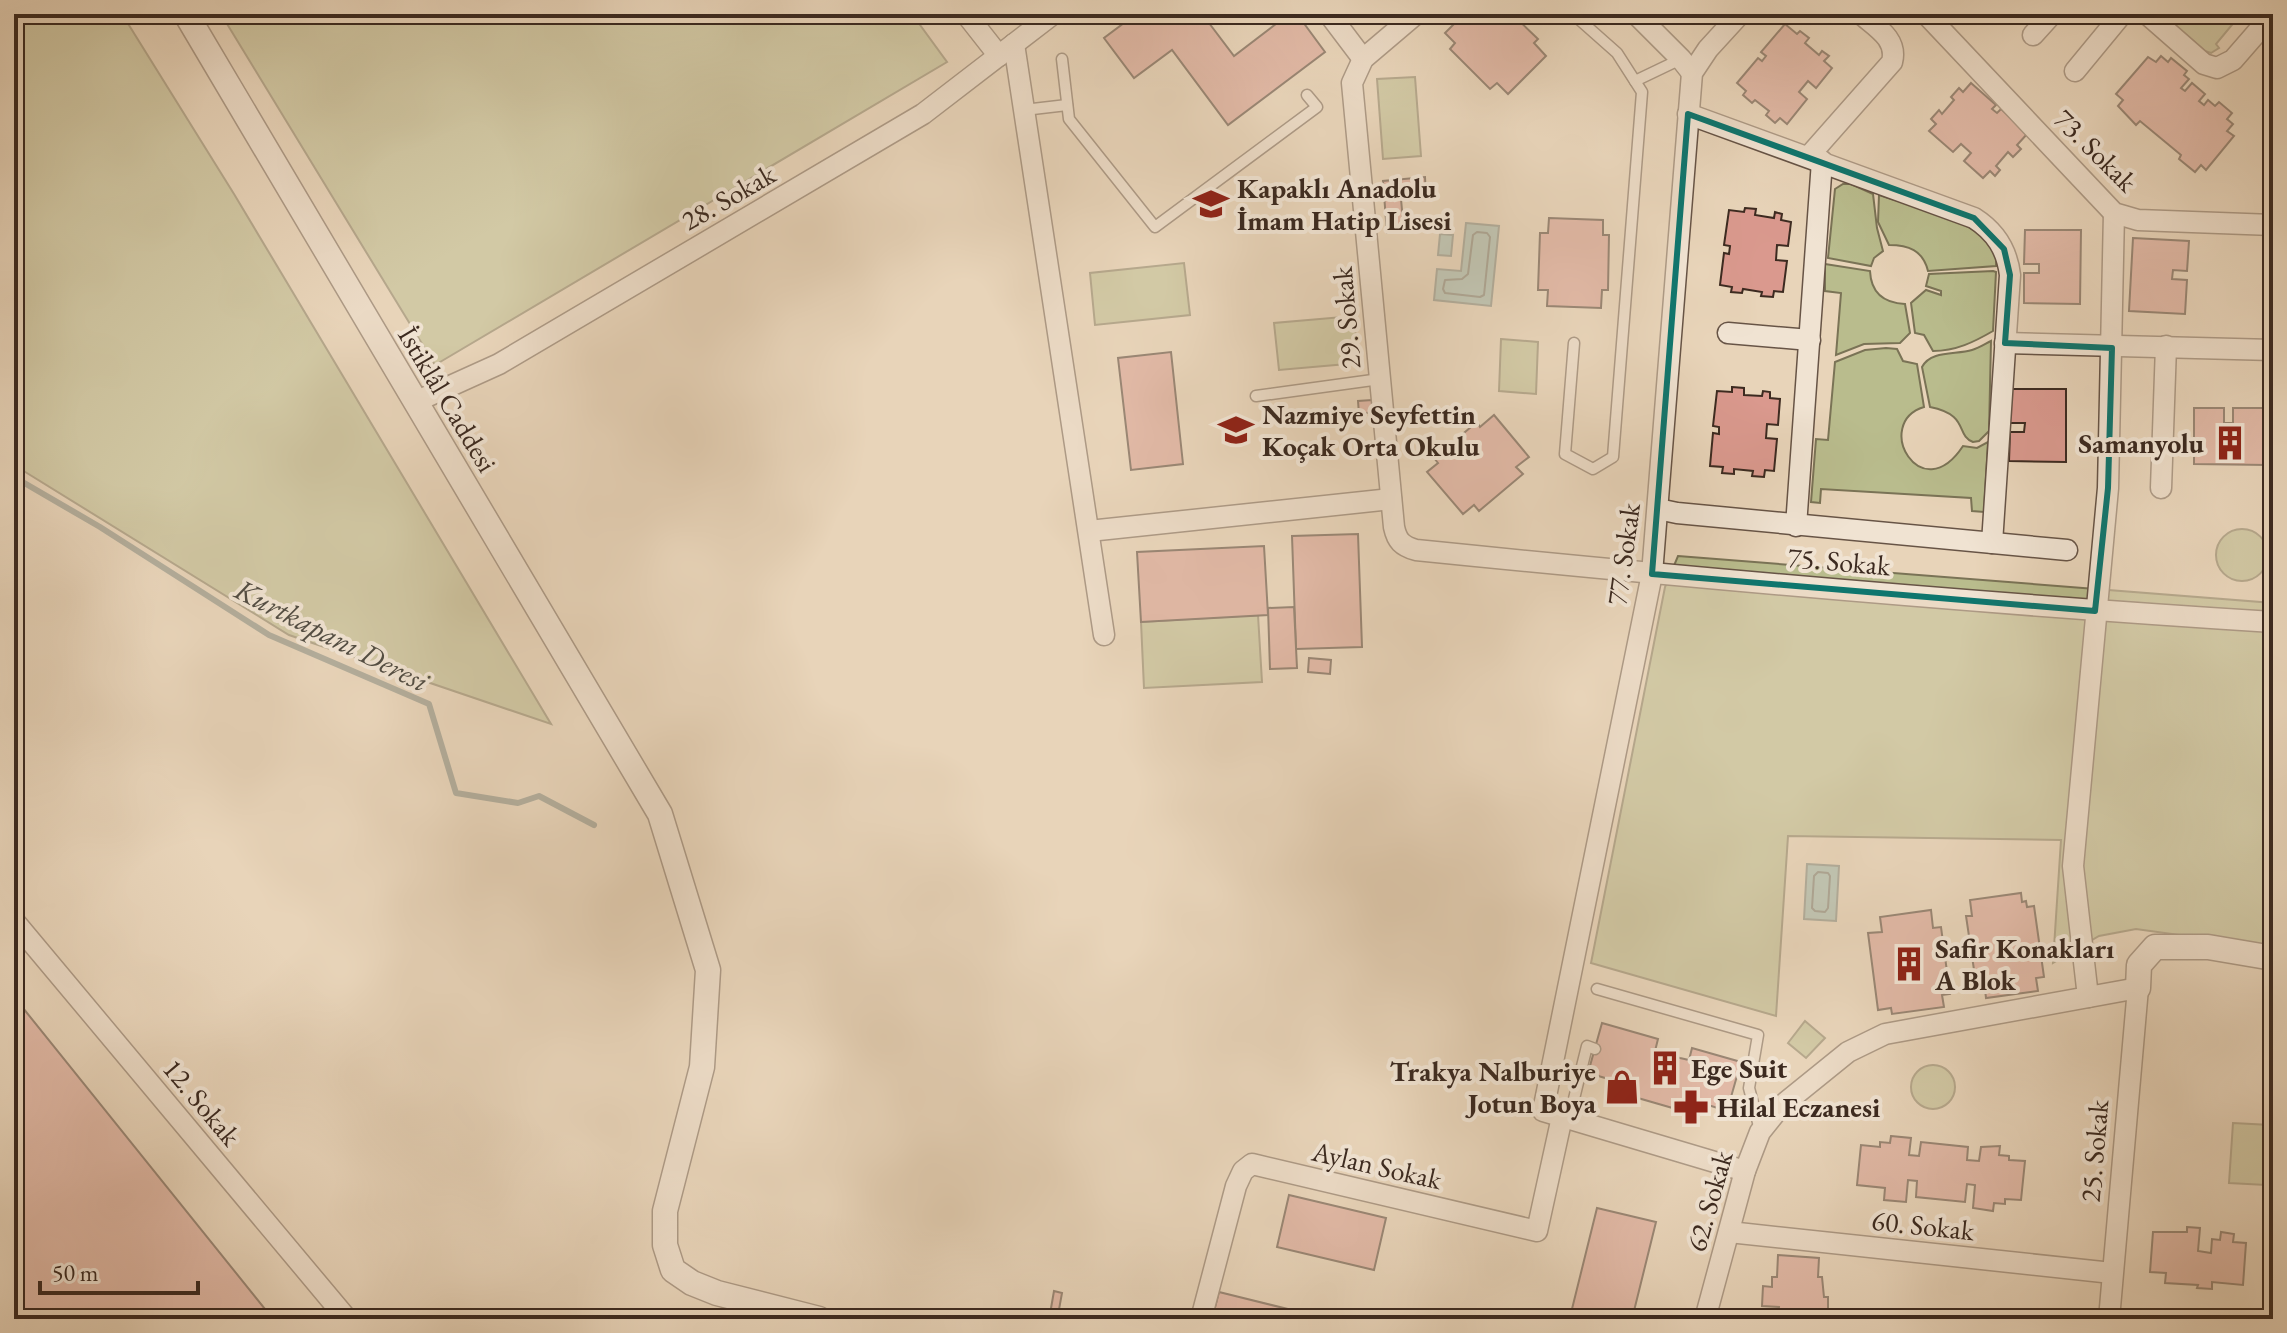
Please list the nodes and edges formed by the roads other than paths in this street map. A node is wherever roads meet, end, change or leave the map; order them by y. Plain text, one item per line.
1 (186, 14) edge
2 (966, 14) edge
3 (1053, 14) edge
4 (1329, 14) edge
5 (1416, 14) edge
6 (1573, 14) edge
7 (1636, 14) edge
8 (1740, 14) edge
9 (1861, 14) edge
10 (1926, 14) edge
11 (2052, 14) edge
12 (2122, 14) edge
13 (2147, 14) edge
14 (2273, 14) edge
15 (2033, 35) dead end
16 (1007, 50) junction
17 (1062, 59) dead end
18 (1363, 59) junction
19 (1687, 66) junction
20 (2075, 71) dead end
21 (1635, 81) junction
22 (1307, 95) dead end
23 (1067, 105) junction
24 (1024, 110) junction
25 (1688, 114) junction
26 (1815, 158) junction
27 (2114, 213) junction
28 (2273, 225) edge
29 (1728, 333) dead end
30 (1810, 340) junction
31 (1574, 343) dead end
32 (2005, 343) junction
33 (2166, 346) junction
34 (2112, 348) junction
35 (2273, 350) edge
36 (1380, 379) junction
37 (1256, 396) dead end
38 (415, 402) junction
39 (2161, 488) dead end
40 (1391, 499) junction
41 (1658, 509) junction
42 (1796, 526) junction
43 (1089, 531) junction
44 (1992, 543) junction
45 (1402, 545) joint
46 (2067, 550) dead end
47 (1652, 574) junction
48 (2095, 611) junction
49 (2273, 622) edge
50 (1104, 635) dead end
51 (16, 929) edge
52 (2273, 958) edge
53 (2138, 988) junction
54 (1597, 989) dead end
55 (2088, 997) junction
56 (1595, 1049) dead end
57 (1558, 1116) junction
58 (1760, 1132) junction
59 (1745, 1171) junction
60 (1729, 1232) junction
61 (2112, 1273) junction
62 (347, 1319) edge
63 (819, 1319) edge
64 (1201, 1319) edge
65 (1705, 1319) edge
66 (2109, 1319) edge

1 - 38 street, İstiklâl Caddesi
2 - 16 street
3 - 16 street, 28. Sokak
4 - 18 street
5 - 18 street
6 - 21 lane
7 - 19 street
8 - 19 street
9 - 26 street
10 - 27 street, 73. Sokak
11 - 15 street
12 - 20 street
13 - 14 street
16 - 24 street
16 - 38 street, 28. Sokak
17 - 23 lane
18 - 36 street, 29. Sokak
19 - 21 lane
19 - 25 street, 77. Sokak
21 - 31 lane
22 - 23 lane
23 - 24 lane
24 - 43 street
25 - 26 street
25 - 41 street, 77. Sokak
26 - 30 street
26 - 32 street
27 - 28 street, 73. Sokak
27 - 34 street
29 - 30 street
30 - 42 street
32 - 34 street
32 - 44 street
33 - 34 street
33 - 35 street
33 - 39 street
34 - 48 street
36 - 37 lane
36 - 40 street, 29. Sokak
38 - 63 street, İstiklâl Caddesi
40 - 43 street
40 - 45 street, 29. Sokak
41 - 42 street
41 - 47 street, 77. Sokak
42 - 44 street
43 - 50 street
44 - 46 street
45 - 47 street, 75. Sokak
47 - 48 street, 75. Sokak
47 - 57 street, 77. Sokak
48 - 49 street, 75. Sokak
48 - 55 street
51 - 62 street, 12. Sokak
52 - 53 street
53 - 55 street, 62. Sokak
53 - 61 street, 25. Sokak
54 - 58 lane
55 - 58 street, 62. Sokak
56 - 57 lane
57 - 59 street
57 - 64 street, Aylan Sokak
58 - 59 street, 62. Sokak
59 - 60 street, 62. Sokak
60 - 61 street, 60. Sokak
60 - 65 street, 62. Sokak
61 - 66 street, 25. Sokak

